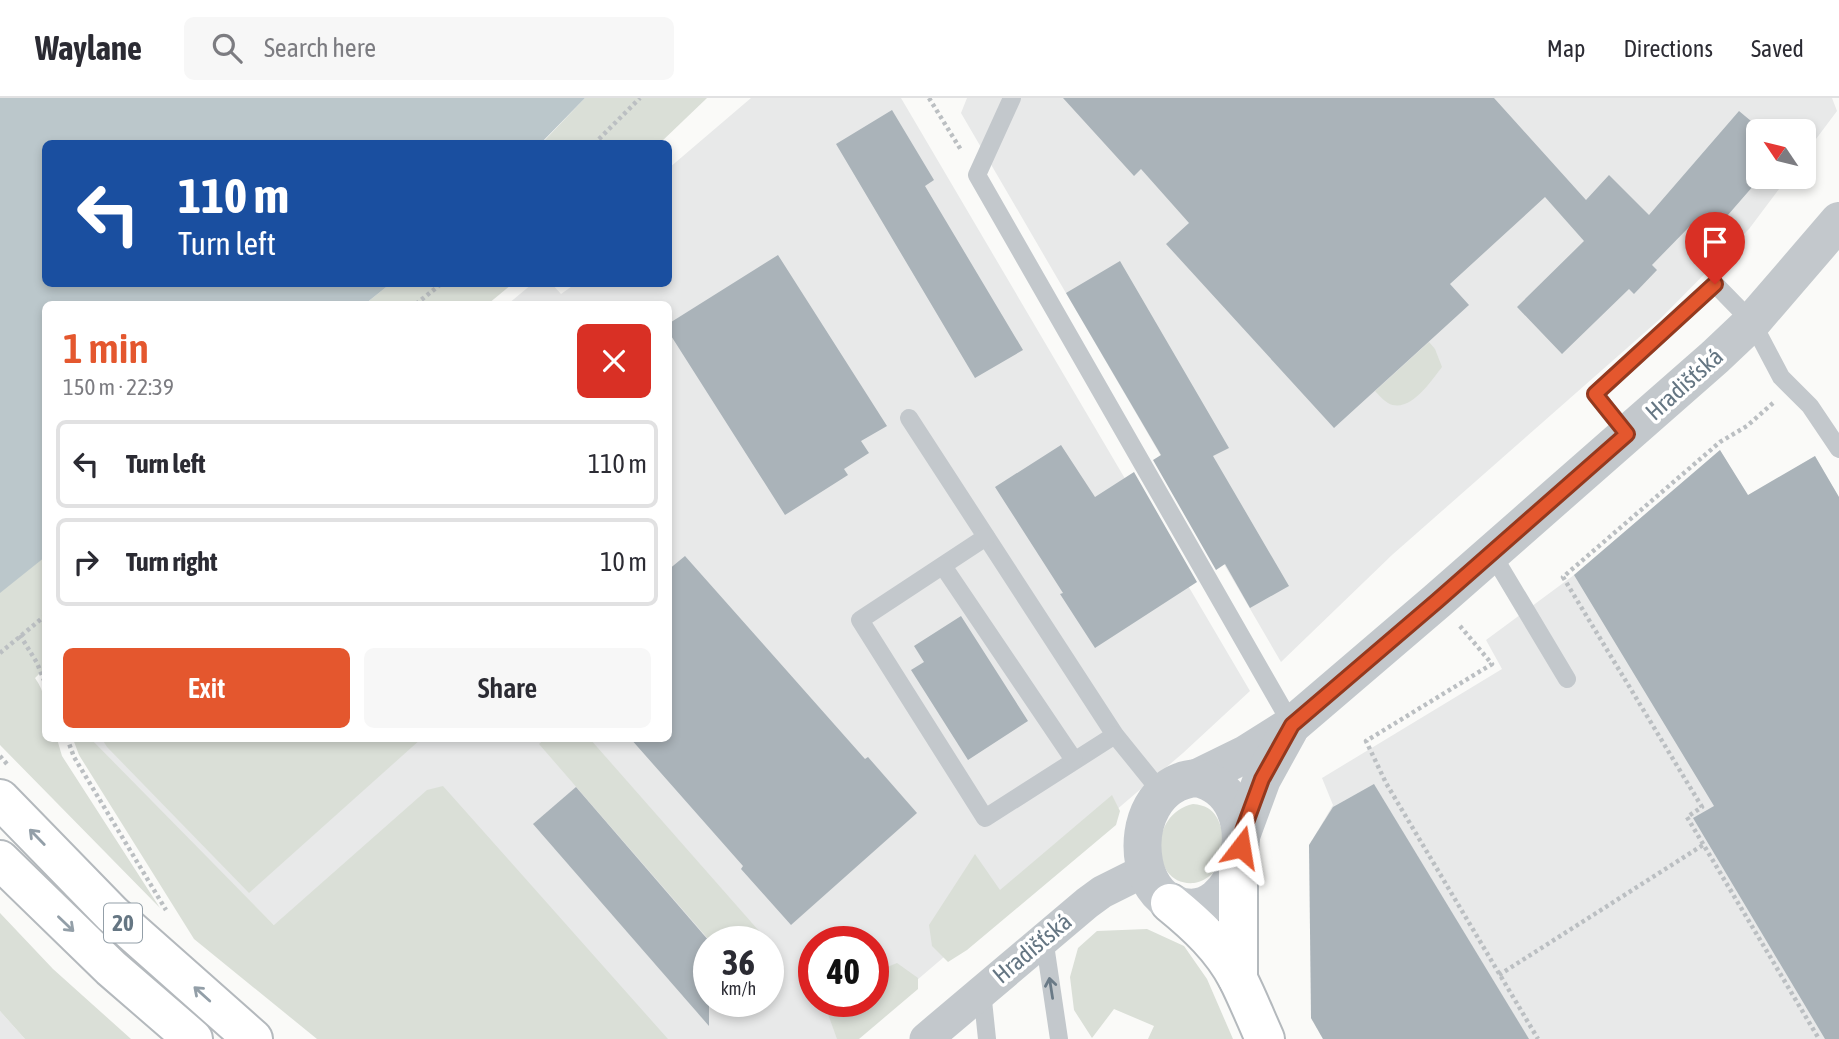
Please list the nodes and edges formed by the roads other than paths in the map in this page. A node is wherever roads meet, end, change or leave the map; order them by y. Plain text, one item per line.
1 (1012, 98) edge
2 (1839, 221) edge
3 (1752, 322) junction
4 (909, 418) dead end
5 (1627, 434) junction
6 (1839, 449) edge
7 (986, 537) junction
8 (1491, 552) junction
9 (943, 566) junction
10 (1567, 679) dead end
11 (1292, 725) junction
12 (1115, 735) junction
13 (1074, 760) junction
14 (1197, 778) junction
15 (5, 783) edge
16 (1162, 793) junction
17 (1240, 849) junction
18 (0, 860) edge
19 (1146, 870) junction
20 (1170, 903) junction
21 (1044, 938) junction
22 (1238, 979) junction
23 (982, 991) junction
24 (193, 1039) edge
25 (253, 1039) edge
26 (926, 1039) edge
27 (987, 1039) edge
28 (1059, 1039) edge
29 (1265, 1039) edge

1 - 11 lane
2 - 3 street, Hradišťská
3 - 5 street, Hradišťská
3 - 5 lane
3 - 6 lane
4 - 7 lane
5 - 8 street, Hradišťská
7 - 9 lane
7 - 12 lane
8 - 10 lane
8 - 11 street, Hradišťská
9 - 13 lane
9 - 13 lane
11 - 14 street, Hradišťská
11 - 17 street, Hradišťská
12 - 13 lane
12 - 16 lane
14 - 16 street, Hradišťská
14 - 17 street
25 -> 15 highway, 20
16 - 19 street
17 - 20 street, Hradišťská
17 - 22 highway
18 -> 24 highway, 20
19 - 20 street
19 - 21 street, Hradišťská
20 - 22 highway
21 - 23 street, Hradišťská
28 -> 21 lane
22 - 29 highway
23 - 26 street, Hradišťská
23 - 27 lane

